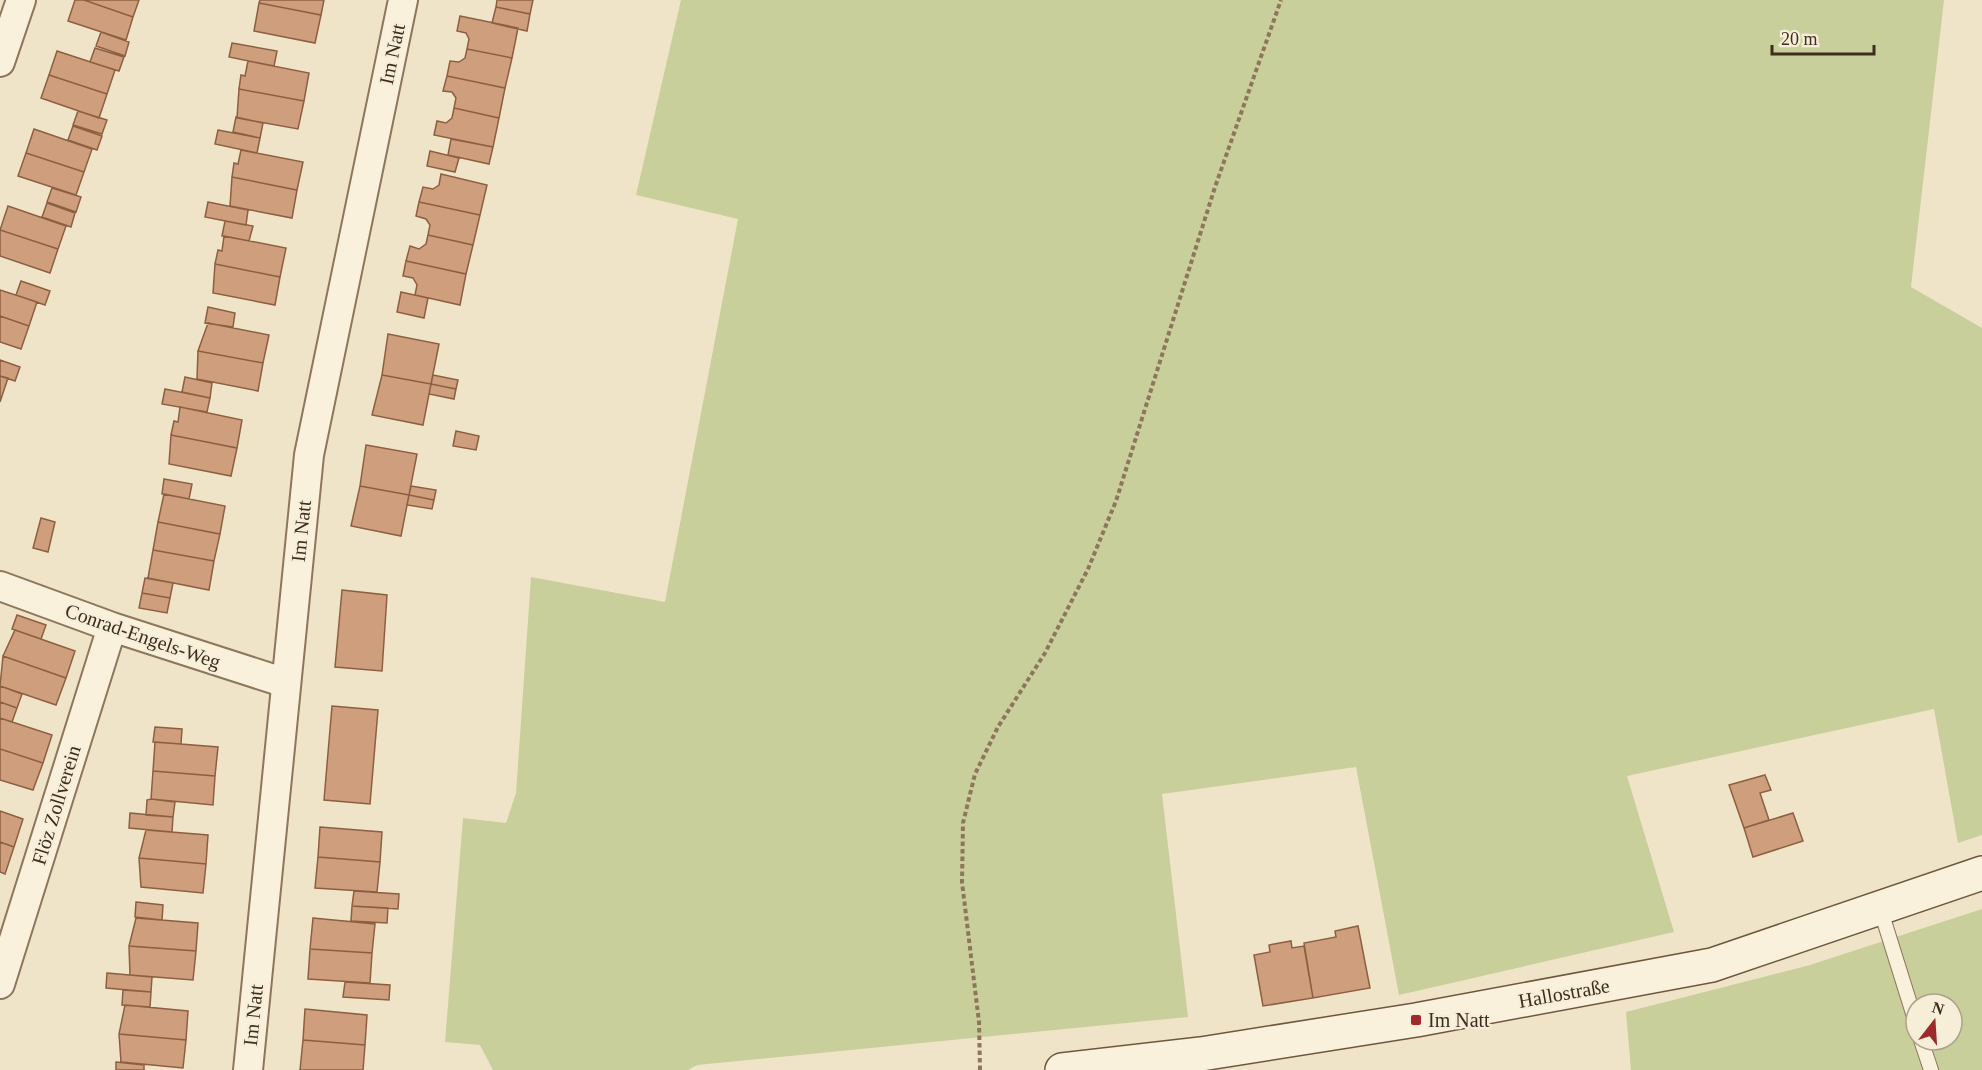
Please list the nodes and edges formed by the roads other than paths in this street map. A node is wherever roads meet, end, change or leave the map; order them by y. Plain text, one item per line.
1 (21, 0) edge
2 (403, 0) edge
3 (0, 62) edge
4 (0, 586) edge
5 (112, 627) junction
6 (286, 683) junction
7 (1982, 873) edge
8 (1880, 907) junction
9 (0, 984) edge
10 (1906, 992) edge
11 (1925, 1052) edge
12 (248, 1070) edge
13 (1062, 1070) edge
14 (1931, 1070) edge

1 - 3 street
2 - 6 street, Im Natt
4 - 5 street, Conrad-Engels-Weg
5 - 6 street, Conrad-Engels-Weg
5 - 9 street, Flöz Zollverein
6 - 12 street, Im Natt
7 - 8 main road, Hallostraße
8 - 10 lane
8 - 13 main road, Hallostraße
11 - 14 lane

